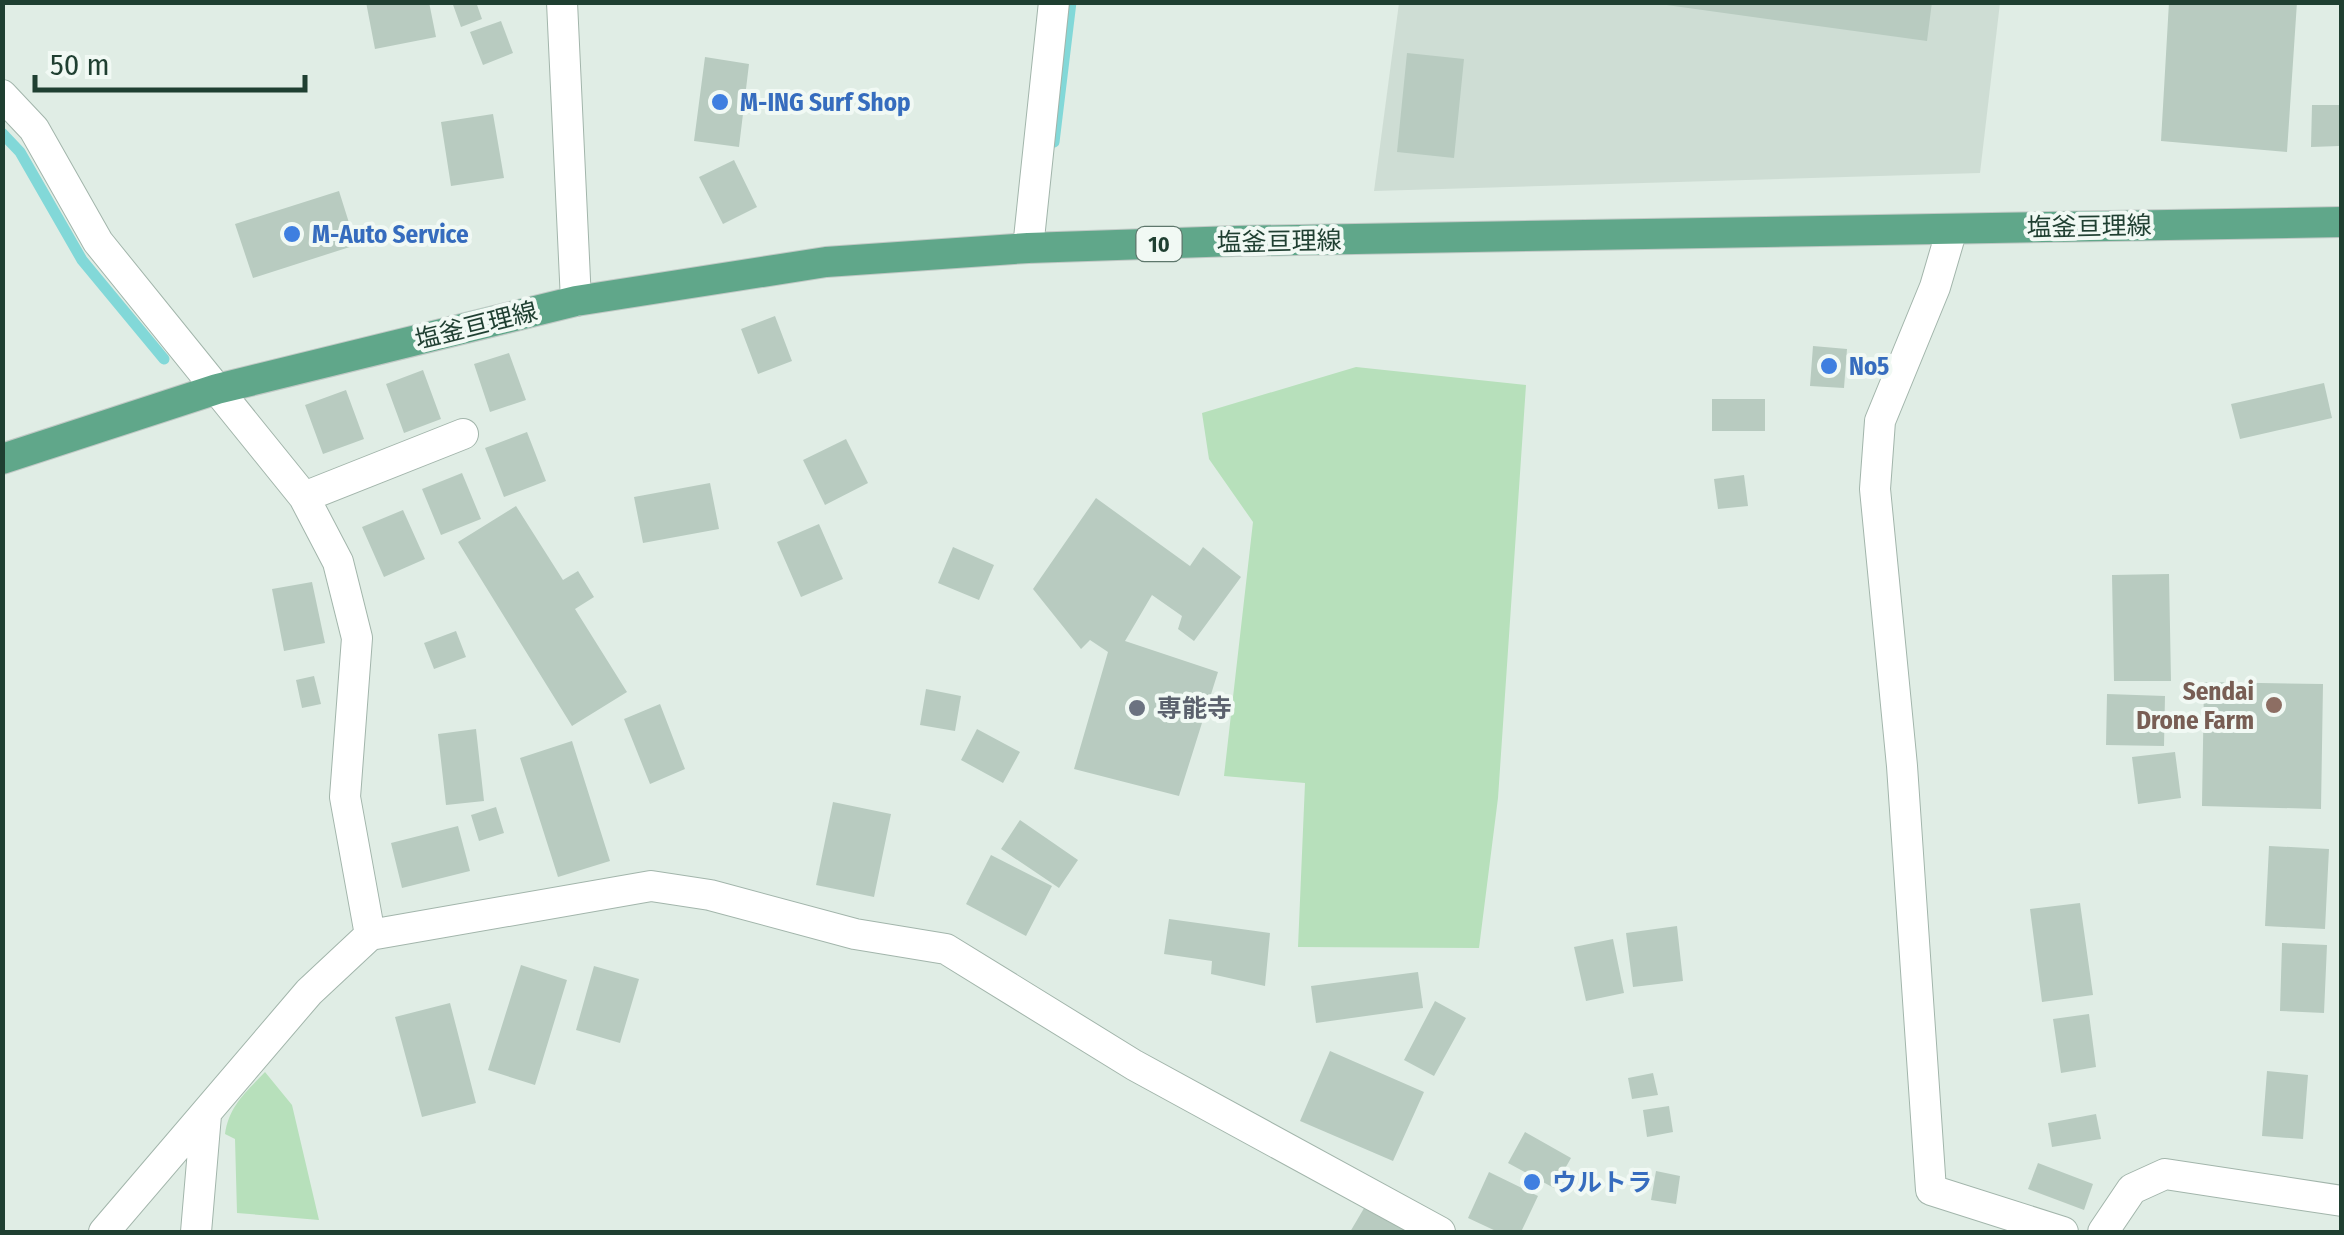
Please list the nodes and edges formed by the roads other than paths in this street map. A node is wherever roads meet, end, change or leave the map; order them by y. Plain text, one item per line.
1 (562, 2) edge
2 (1054, 2) edge
3 (2, 95) edge
4 (2342, 222) edge
5 (1952, 228) junction
6 (1028, 248) junction
7 (576, 301) junction
8 (216, 389) junction
9 (464, 434) dead end
10 (2, 459) edge
11 (304, 497) junction
12 (370, 935) junction
13 (206, 1114) junction
14 (2342, 1201) edge
15 (104, 1232) edge
16 (196, 1232) edge
17 (1440, 1232) edge
18 (2063, 1232) edge
19 (2104, 1232) edge

1 - 7 street
2 - 6 street
3 - 8 street
4 - 5 main road, 塩釜亘理線 / 10
5 - 6 main road, 塩釜亘理線 / 10
5 - 18 street
6 - 7 main road, 塩釜亘理線 / 10
7 - 8 main road, 塩釜亘理線 / 10
8 - 10 main road, 塩釜亘理線 / 10
8 - 11 street
9 - 11 street
11 - 12 street
12 - 13 street
12 - 17 street
13 - 15 street
13 - 16 street
14 - 19 street

